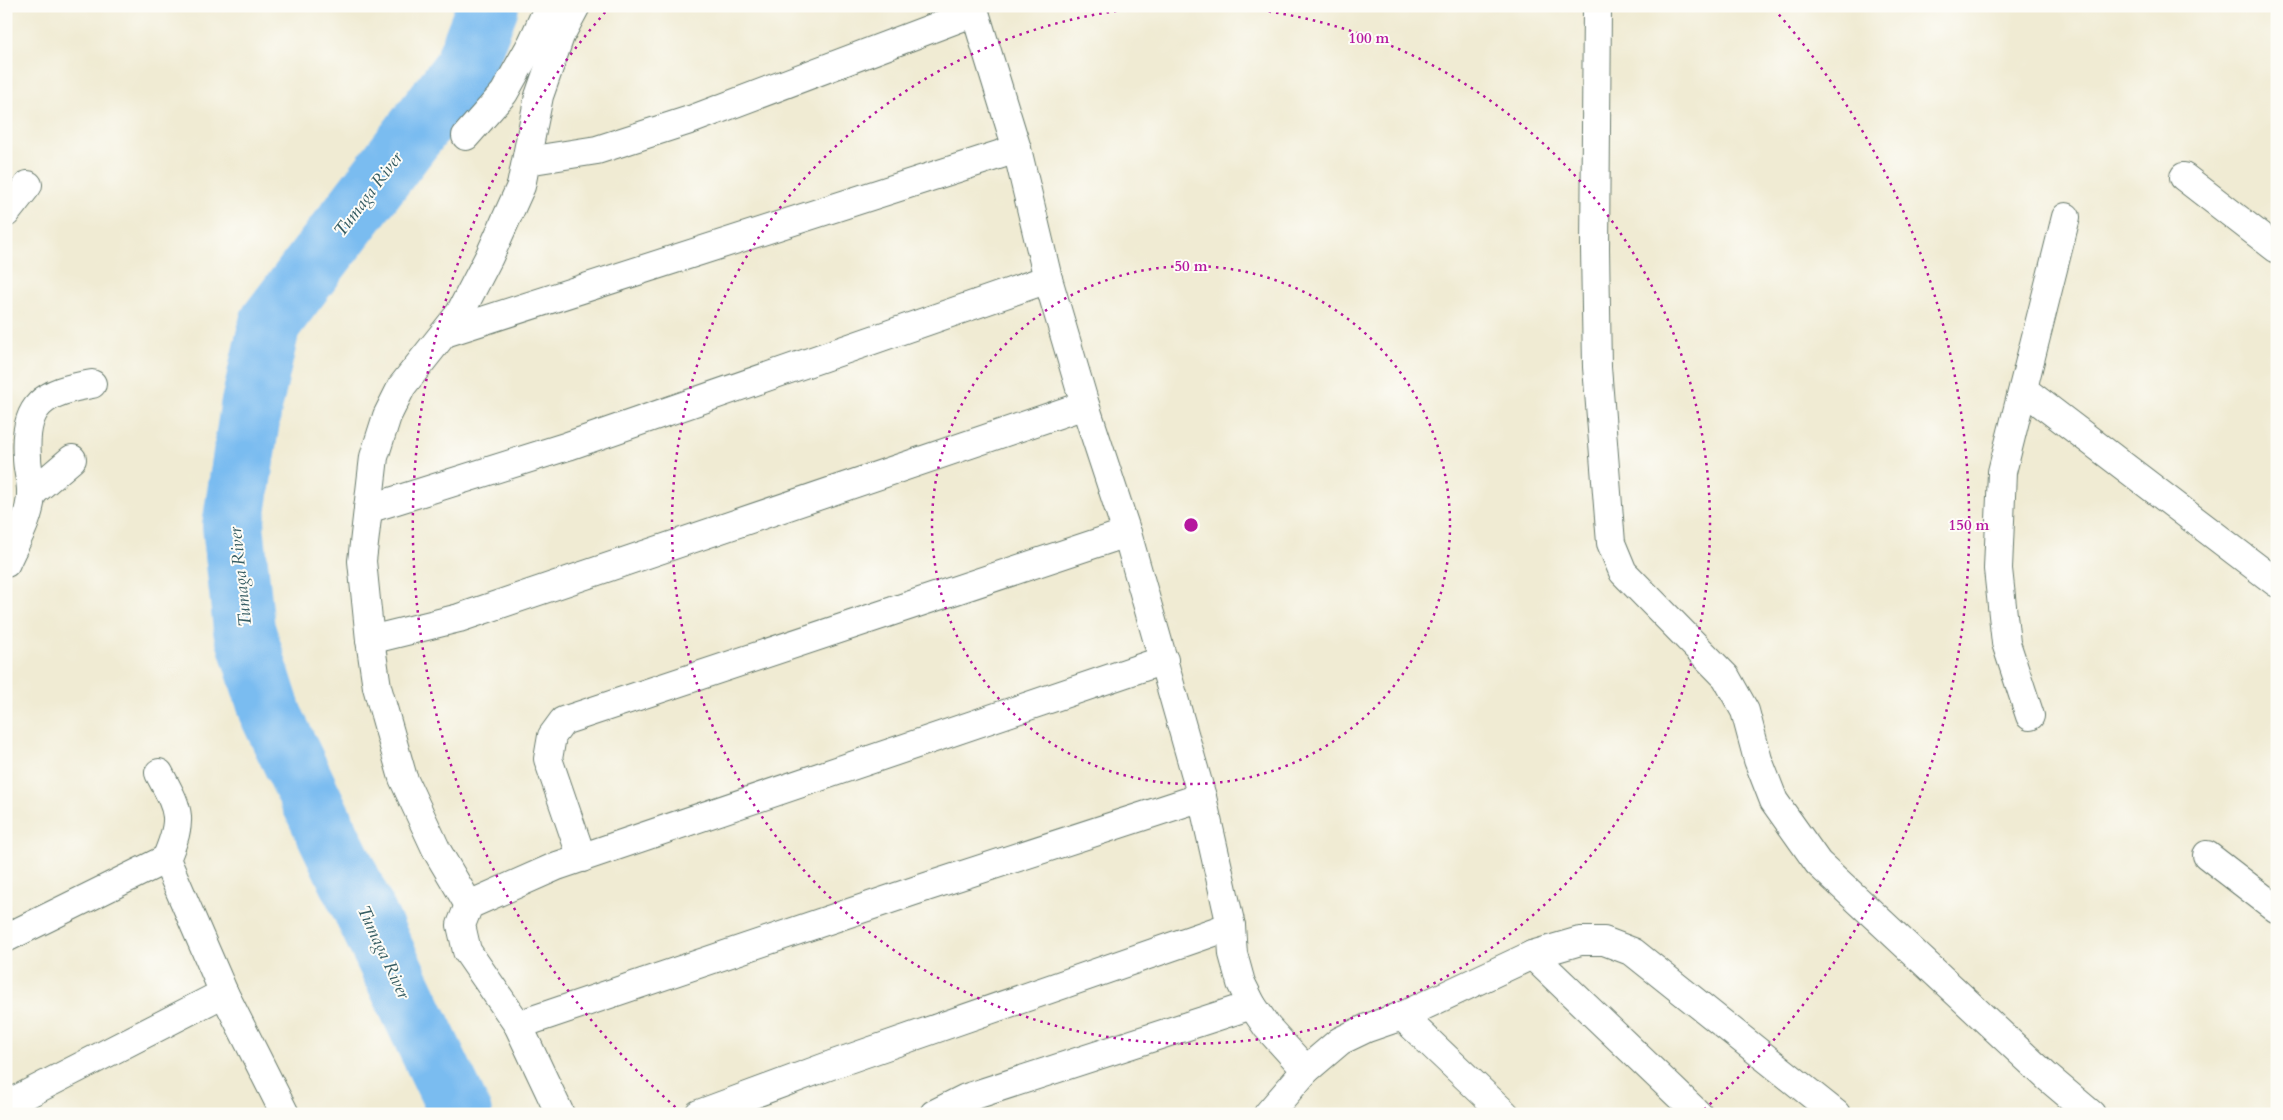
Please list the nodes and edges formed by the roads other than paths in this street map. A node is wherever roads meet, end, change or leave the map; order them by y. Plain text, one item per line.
1 (549, 6) edge
2 (576, 6) edge
3 (1597, 6) edge
4 (974, 9) edge
5 (466, 136) dead end
6 (1017, 150) junction
7 (527, 161) junction
8 (2184, 177) dead end
9 (28, 185) dead end
10 (6, 213) edge
11 (2066, 217) dead end
12 (2277, 249) edge
13 (1048, 280) junction
14 (445, 333) junction
15 (92, 384) dead end
16 (2024, 390) junction
17 (1086, 405) junction
18 (72, 459) dead end
19 (31, 494) junction
20 (368, 509) junction
21 (1127, 533) junction
22 (6, 563) edge
23 (2277, 583) edge
24 (370, 640) junction
25 (1164, 660) junction
26 (2030, 716) dead end
27 (159, 773) dead end
28 (1202, 796) junction
29 (2206, 854) dead end
30 (582, 858) junction
31 (166, 859) junction
32 (469, 905) junction
33 (2277, 909) edge
34 (1231, 926) junction
35 (6, 938) edge
36 (1532, 955) junction
37 (224, 993) junction
38 (1252, 1005) junction
39 (1402, 1016) junction
40 (518, 1025) junction
41 (1306, 1070) junction
42 (6, 1105) edge
43 (285, 1114) edge
44 (560, 1114) edge
45 (699, 1114) edge
46 (934, 1114) edge
47 (1268, 1114) edge
48 (1505, 1114) edge
49 (1698, 1114) edge
50 (1836, 1114) edge
51 (2091, 1114) edge

1 - 5 street
2 - 7 street
3 - 51 street
4 - 6 street
4 - 7 street
6 - 13 street
6 - 14 street
7 - 14 street
8 - 12 street
9 - 10 street
11 - 16 street
13 - 17 street
13 - 20 street
14 - 20 street
15 - 19 street
16 - 23 street
16 - 26 street
17 - 21 street
17 - 24 street
18 - 19 street
19 - 22 street
20 - 24 street
21 - 25 street
21 - 30 street
24 - 32 street
25 - 28 street
25 - 30 street
27 - 31 street
28 - 34 street
28 - 40 street
29 - 33 street
30 - 32 street
31 - 35 street
31 - 37 street
32 - 40 street
34 - 38 street
34 - 45 street
36 - 39 street
36 - 49 street
36 - 50 street
37 - 42 street
37 - 43 street
38 - 41 street
38 - 46 street
39 - 41 street
39 - 48 street
40 - 44 street
41 - 47 street

